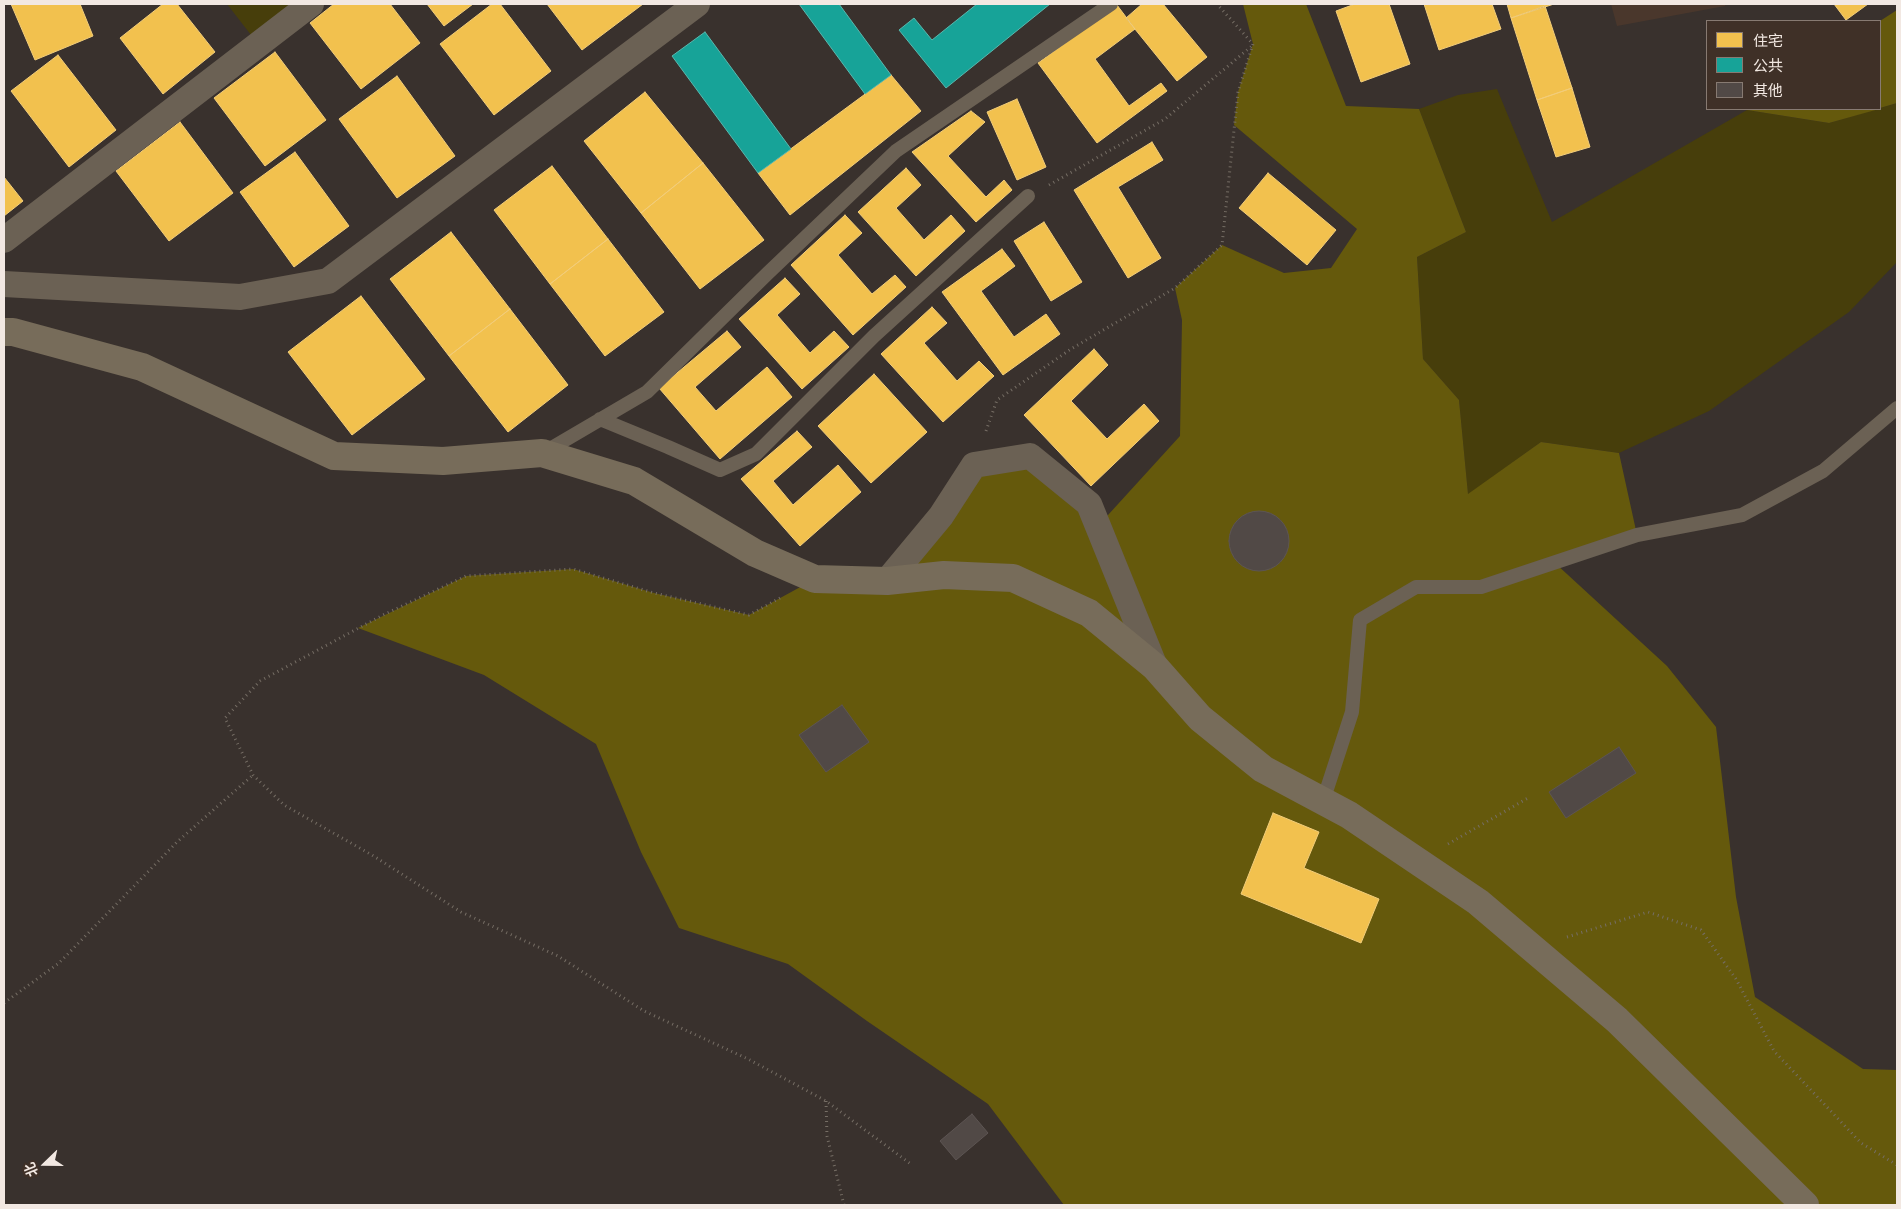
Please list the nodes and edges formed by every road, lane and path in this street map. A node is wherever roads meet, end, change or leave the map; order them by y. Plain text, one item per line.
1 (311, 4) edge
2 (697, 4) edge
3 (1111, 4) edge
4 (1217, 4) edge
5 (1253, 44) junction
6 (1028, 196) joint
7 (4, 240) edge
8 (4, 284) edge
9 (4, 332) edge
10 (1897, 408) edge
11 (600, 419) junction
12 (542, 453) junction
13 (974, 465) junction
14 (815, 579) junction
15 (887, 581) junction
16 (1155, 667) junction
17 (252, 775) junction
18 (1528, 798) dead end
19 (1323, 800) junction
20 (1417, 861) junction
21 (1533, 949) junction
22 (4, 1003) edge
23 (826, 1101) junction
24 (912, 1165) dead end
25 (1897, 1165) edge
26 (844, 1205) edge
27 (1805, 1205) edge

1 - 7 street
2 - 8 street
3 - 11 lane
4 - 5 path
5 - 6 path
5 - 13 path
6 - 11 lane
9 - 12 street
10 - 19 lane
11 - 12 lane
12 - 14 street
13 - 15 street
13 - 16 street
14 - 15 street
14 - 17 path
15 - 16 street
16 - 19 street
17 - 22 path
17 - 23 path
18 - 20 path
19 - 20 street
20 - 21 street
21 - 25 path
21 - 27 street
23 - 24 path
23 - 26 path

